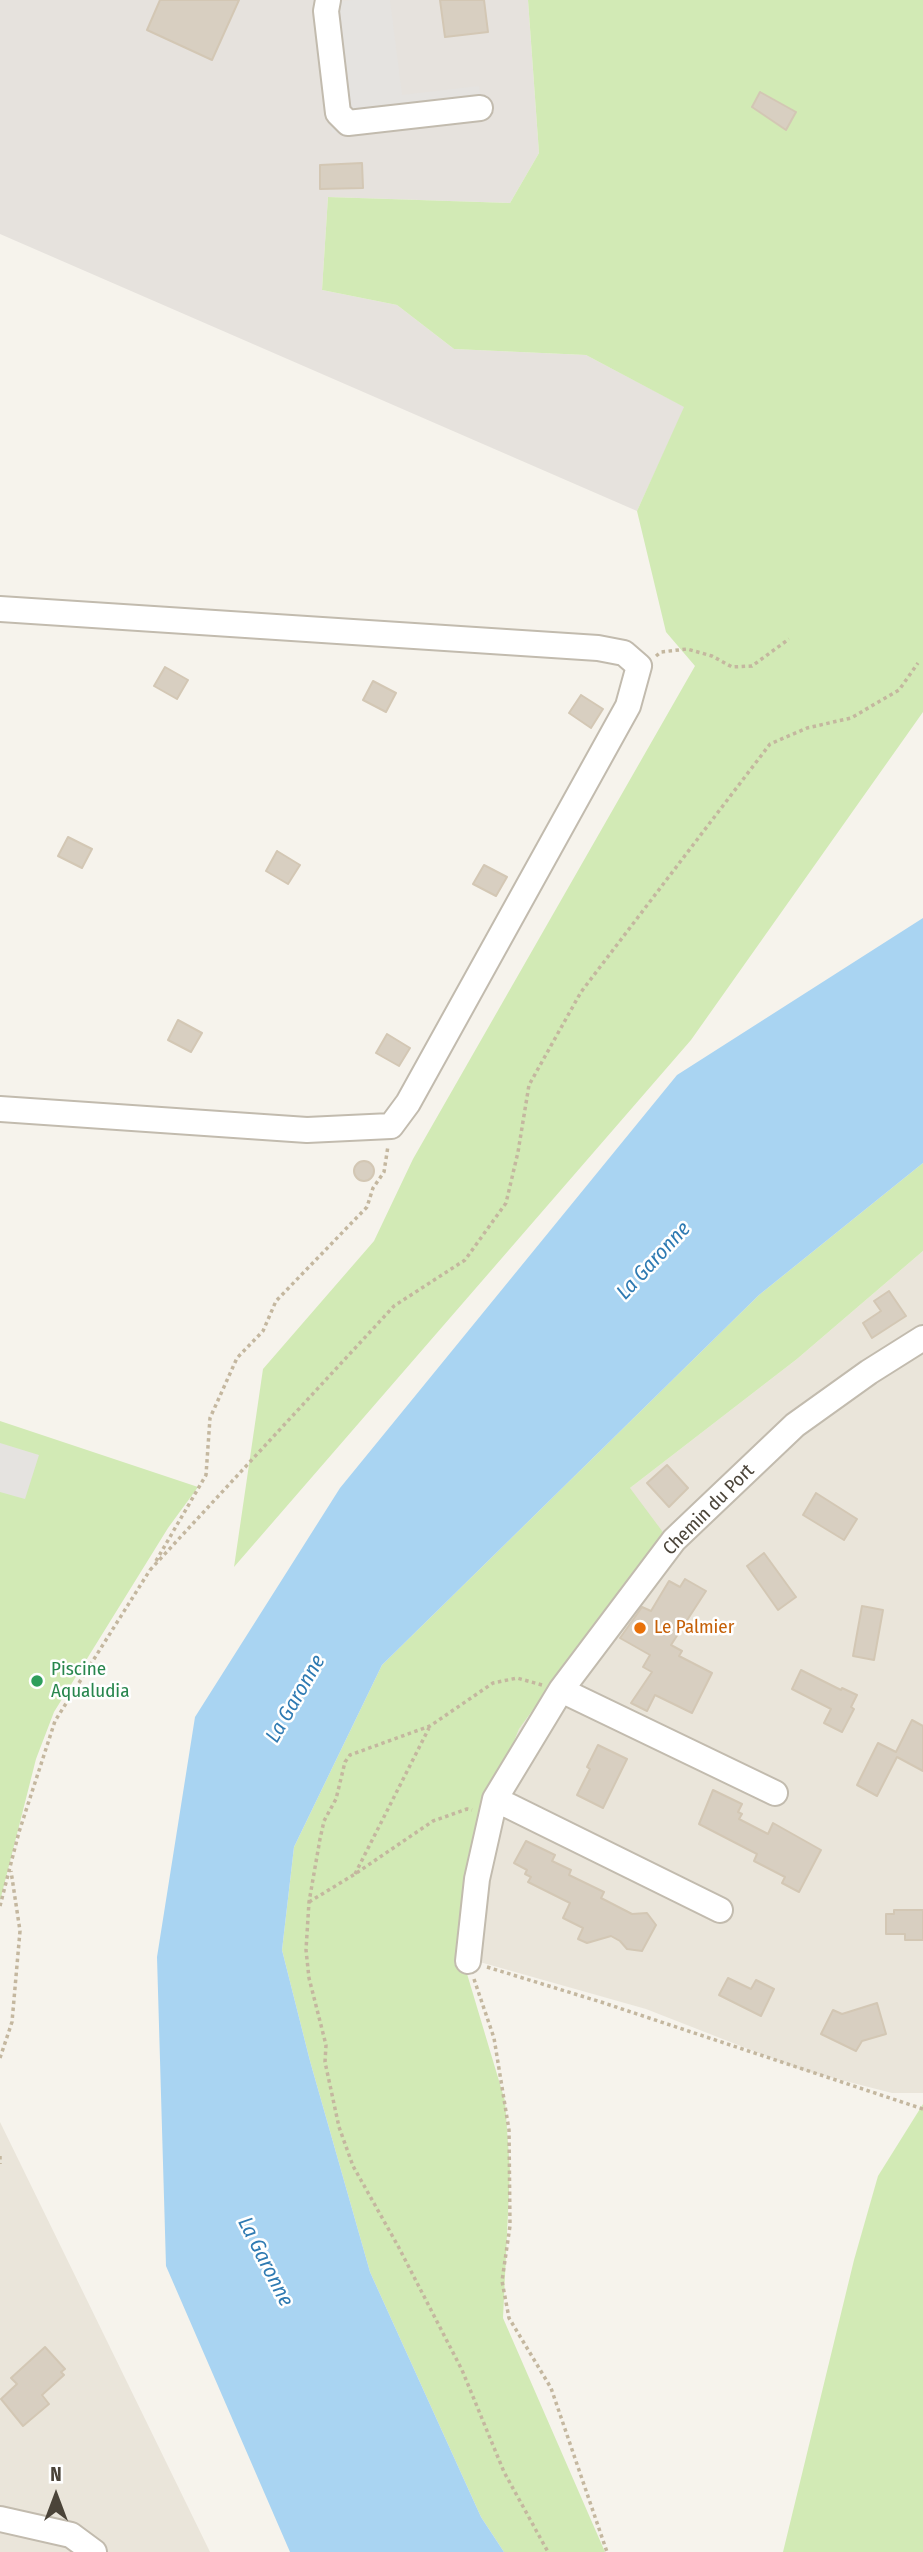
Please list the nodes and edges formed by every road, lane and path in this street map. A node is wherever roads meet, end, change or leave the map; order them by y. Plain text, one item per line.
1 (328, 0) edge
2 (480, 108) dead end
3 (0, 609) edge
4 (789, 639) dead end
5 (918, 663) dead end
6 (639, 666) junction
7 (0, 1109) edge
8 (391, 1126) junction
9 (923, 1338) edge
10 (150, 1570) junction
11 (562, 1690) junction
12 (430, 1726) junction
13 (775, 1793) dead end
14 (494, 1807) junction
15 (10, 1866) junction
16 (355, 1874) junction
17 (309, 1902) junction
18 (0, 1906) edge
19 (720, 1910) dead end
20 (468, 1961) junction
21 (0, 2058) edge
22 (923, 2109) edge
23 (0, 2156) edge
24 (0, 2164) edge
25 (0, 2519) edge
26 (94, 2552) edge
27 (548, 2552) edge
28 (607, 2552) edge

1 - 2 street
3 - 6 street
4 - 6 path
5 - 10 path
6 - 8 street
7 - 8 street
8 - 10 path
9 - 11 street, Chemin du Port
10 - 15 path
11 - 12 path
11 - 13 street
11 - 14 street, Chemin du Port
12 - 16 path
12 - 17 path
14 - 16 path
14 - 19 street
14 - 20 street, Chemin du Port
15 - 18 path
15 - 21 path
16 - 17 path
17 - 27 path
20 - 22 path
20 - 28 path
23 - 24 path
25 - 26 street

